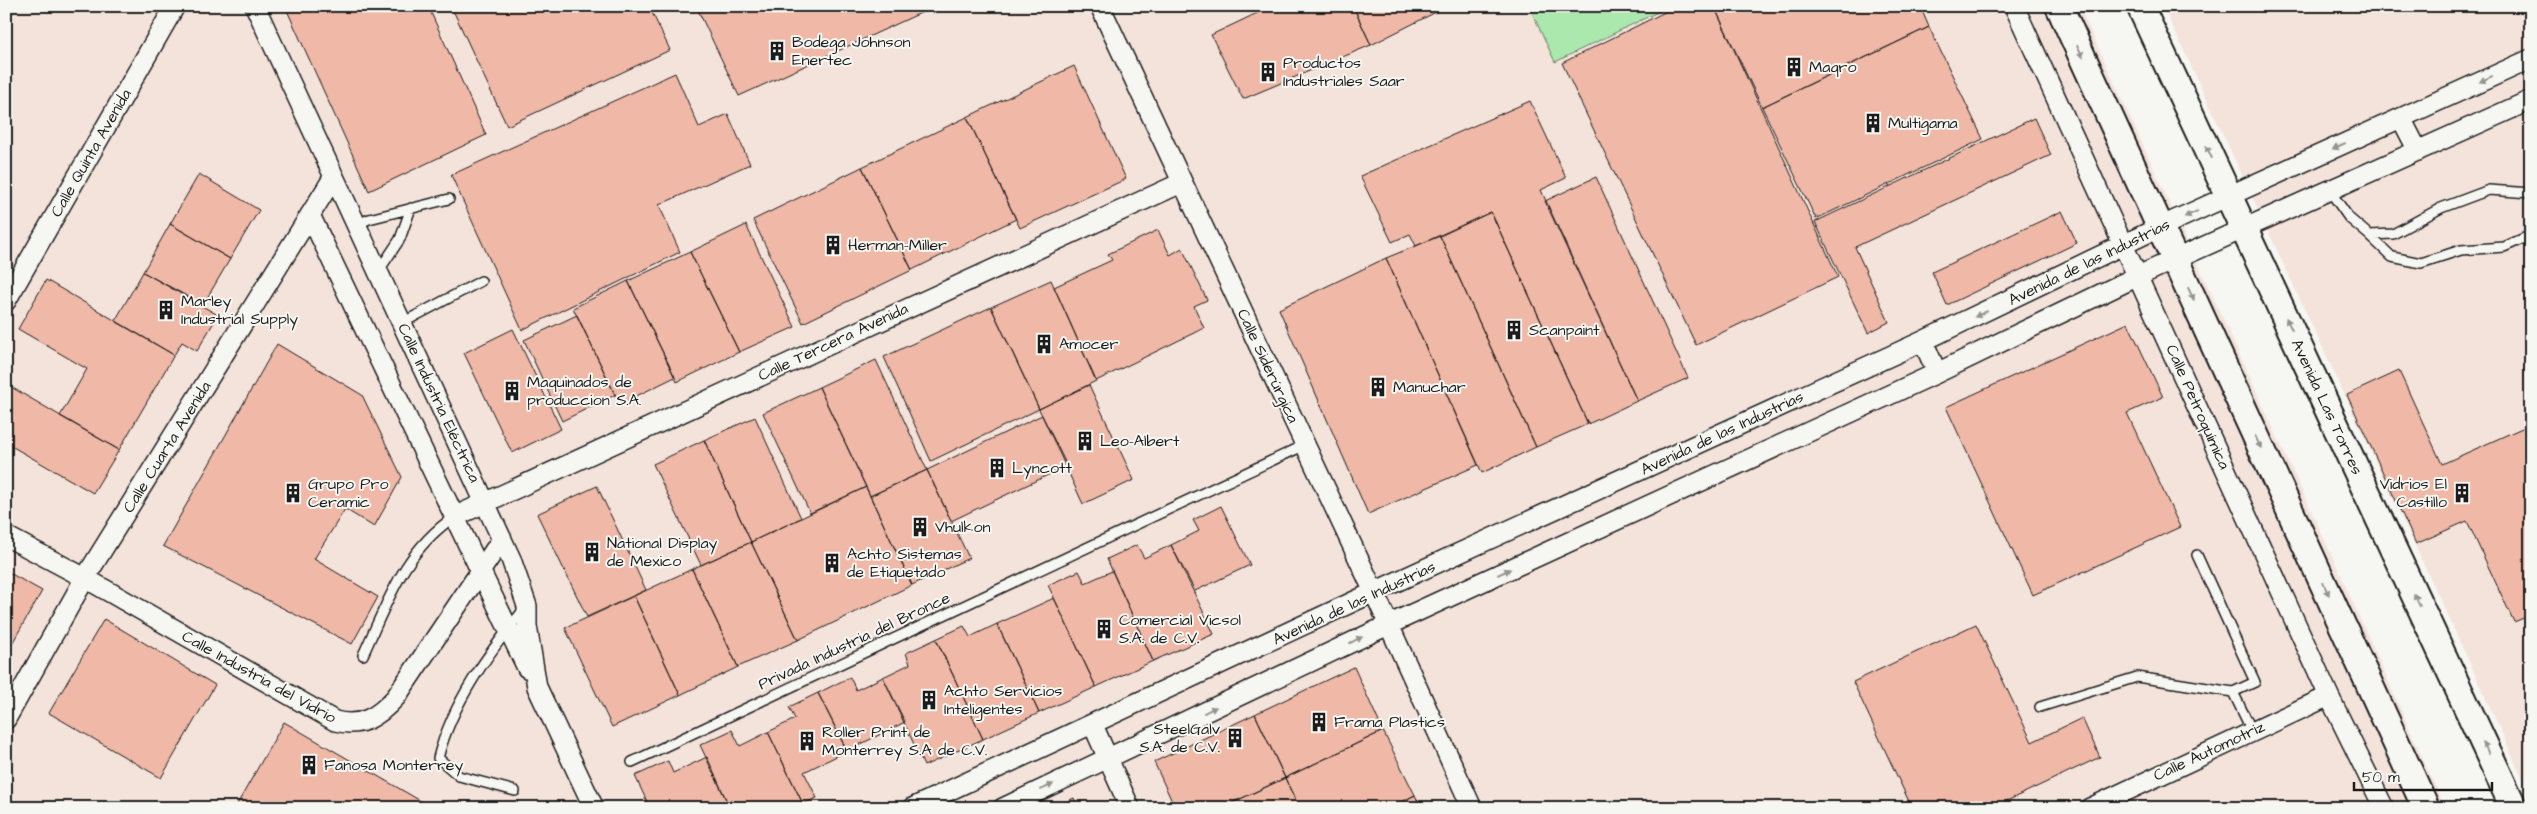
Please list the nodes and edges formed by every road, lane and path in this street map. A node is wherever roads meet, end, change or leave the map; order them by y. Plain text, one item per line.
1 (175, 6) edge
2 (255, 6) edge
3 (1100, 6) edge
4 (2014, 6) edge
5 (2059, 6) edge
6 (2140, 6) edge
7 (2531, 58) edge
8 (2531, 100) edge
9 (2401, 118) junction
10 (2418, 151) junction
11 (333, 178) junction
12 (1181, 183) junction
13 (2330, 191) junction
14 (2531, 193) edge
15 (2230, 196) junction
16 (449, 199) dead end
17 (412, 208) junction
18 (310, 215) junction
19 (356, 225) junction
20 (2160, 227) junction
21 (2245, 229) junction
22 (2531, 235) edge
23 (2369, 236) junction
24 (2124, 246) junction
25 (2175, 260) junction
26 (378, 273) junction
27 (2138, 276) junction
28 (481, 281) dead end
29 (6, 301) edge
30 (402, 323) junction
31 (1923, 341) junction
32 (1937, 373) junction
33 (1305, 445) junction
34 (485, 501) junction
35 (454, 517) junction
36 (6, 536) edge
37 (502, 539) junction
38 (2197, 555) dead end
39 (480, 570) junction
40 (85, 578) junction
41 (1374, 592) junction
42 (526, 606) junction
43 (1388, 625) junction
44 (508, 628) junction
45 (363, 654) dead end
46 (537, 687) junction
47 (2233, 692) junction
48 (2329, 696) junction
49 (2040, 707) dead end
50 (6, 719) edge
51 (1093, 725) junction
52 (2252, 731) junction
53 (1108, 759) junction
54 (632, 762) dead end
55 (515, 791) dead end
56 (594, 808) edge
57 (912, 808) edge
58 (1003, 808) edge
59 (1130, 808) edge
60 (1472, 808) edge
61 (2090, 808) edge
62 (2384, 808) edge
63 (2426, 808) edge
64 (2514, 808) edge

1 - 29 street, Calle Quinta Avenida
2 - 11 street, Calle Industria Eléctrica
3 - 12 street, Calle Siderúrgica
4 - 24 street, Calle Petroquímica
5 -> 20 main road
15 -> 6 main road, Avenida Las Torres
7 -> 9 street, Avenida de las Industrias
8 - 10 street, Avenida de las Industrias
9 - 10 street
9 -> 15 street, Avenida de las Industrias
10 - 13 street, Avenida de las Industrias
11 - 18 street, Calle Cuarta Avenida
11 - 19 street, Calle Industria Eléctrica
12 - 33 street, Calle Siderúrgica
12 - 34 street, Calle Tercera Avenida
13 - 21 street, Avenida de las Industrias
13 - 23 lane
14 - 23 lane
15 -> 20 street, Avenida de las Industrias
15 - 21 main road, Avenida Las Torres
16 - 17 lane
17 - 19 lane
17 - 26 lane
18 - 35 street
18 - 40 street, Calle Cuarta Avenida
19 - 26 street, Calle Industria Eléctrica
20 - 24 street, Avenida de las Industrias
20 - 25 main road
21 - 25 street, Avenida de las Industrias
64 -> 21 main road, Avenida Las Torres
22 - 23 lane
24 - 27 street, Calle Petroquímica
24 -> 31 street, Avenida de las Industrias
25 - 27 street, Avenida de las Industrias
25 -> 63 main road
26 - 30 street, Calle Industria Eléctrica
27 - 32 street, Avenida de las Industrias
27 - 48 street, Calle Petroquímica
28 - 30 lane
30 - 34 street, Calle Industria Eléctrica
31 - 32 street
31 - 41 street, Avenida de las Industrias
43 -> 32 street, Avenida de las Industrias
33 - 41 street, Calle Siderúrgica
33 - 54 lane, Privada Industria del Bronce
34 - 35 street, Calle Tercera Avenida
34 - 37 street, Calle Industria Eléctrica
35 - 39 street
35 - 45 lane
36 - 40 street, Calle Industria del Vidrio
37 - 39 street, Calle Industria del Vidrio
37 - 42 street, Calle Industria Eléctrica
38 - 47 lane
39 - 40 street, Calle Industria del Vidrio
39 - 44 street
40 - 50 street, Calle Cuarta Avenida
41 - 43 street, Calle Siderúrgica
41 - 51 street, Avenida de las Industrias
42 - 44 lane
42 - 46 street, Calle Industria Eléctrica
53 -> 43 street, Avenida de las Industrias
43 - 60 street, Calle Siderúrgica
44 - 46 street
44 - 55 lane
46 - 56 street, Calle Industria Eléctrica
47 - 49 lane
47 - 52 lane
48 - 52 street, Calle Automotriz
48 - 62 street, Calle Petroquímica
51 - 53 street
51 - 57 street, Avenida de las Industrias
52 - 61 street, Calle Automotriz
58 -> 53 street, Avenida de las Industrias
53 - 59 street

